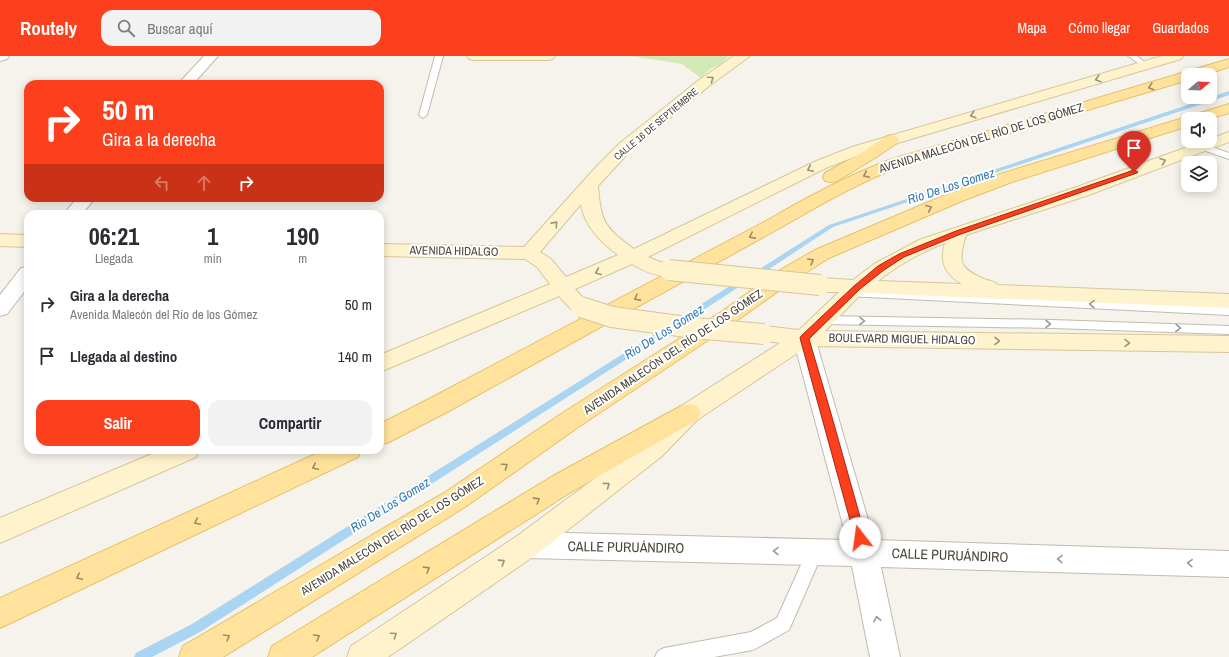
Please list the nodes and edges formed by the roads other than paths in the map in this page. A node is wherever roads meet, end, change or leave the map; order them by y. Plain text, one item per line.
1 (211, 56) edge
2 (439, 56) edge
3 (474, 56) edge
4 (548, 56) edge
5 (1176, 56) edge
6 (741, 57) edge
7 (1138, 60) edge
8 (1229, 63) edge
9 (1212, 68) edge
10 (1181, 77) edge
11 (189, 80) edge
12 (1229, 108) edge
13 (1217, 112) edge
14 (423, 115) dead end
15 (1181, 123) edge
16 (1229, 137) edge
17 (891, 140) junction
18 (1217, 142) edge
19 (1200, 148) edge
20 (1206, 148) edge
21 (1229, 156) edge
22 (589, 185) junction
23 (83, 202) edge
24 (76, 210) edge
25 (958, 232) junction
26 (0, 240) edge
27 (24, 241) edge
28 (384, 250) edge
29 (529, 253) junction
30 (634, 256) junction
31 (692, 268) junction
32 (24, 278) edge
33 (562, 287) junction
34 (854, 290) junction
35 (1000, 292) junction
36 (1229, 301) edge
37 (0, 309) edge
38 (1229, 311) edge
39 (823, 320) junction
40 (1229, 330) edge
41 (804, 338) junction
42 (1229, 344) edge
43 (384, 362) edge
44 (689, 413) junction
45 (384, 433) edge
46 (178, 454) edge
47 (341, 454) edge
48 (0, 532) edge
49 (527, 545) junction
50 (815, 552) junction
51 (864, 553) junction
52 (1229, 564) edge
53 (0, 613) edge
54 (194, 657) edge
55 (283, 657) edge
56 (362, 657) edge
57 (664, 657) edge
58 (885, 657) edge

1 - 11 street
2 - 14 lane
3 - 4 street
5 - 7 street, AVENIDA MALECÓN DEL RÍO DE LOS GÓMEZ
22 -> 6 street, CALLE 16 DE SEPTIEMBRE
7 -> 17 street, AVENIDA MALECÓN DEL RÍO DE LOS GÓMEZ
8 - 9 main road, AVENIDA MALECÓN DEL RÍO DE LOS GÓMEZ
10 -> 31 main road, AVENIDA MALECÓN DEL RÍO DE LOS GÓMEZ
12 - 13 main road
54 -> 15 main road, AVENIDA MALECÓN DEL RÍO DE LOS GÓMEZ
16 - 18 street
17 -> 30 street, AVENIDA MALECÓN DEL RÍO DE LOS GÓMEZ
17 - 31 main road
25 -> 19 street
20 - 21 lane
29 -> 22 street, CALLE 16 DE SEPTIEMBRE
22 - 30 street
23 - 24 street
25 - 34 street
25 - 35 street
26 - 27 street
28 - 29 street, AVENIDA HIDALGO
29 - 33 street, BOULEVARD MIGUEL HIDALGO
30 -> 33 street, AVENIDA MALECÓN DEL RÍO DE LOS GÓMEZ
30 - 34 street, bridge
31 -> 45 main road, AVENIDA MALECÓN DEL RÍO DE LOS GÓMEZ
32 - 37 street
33 - 41 street, BOULEVARD MIGUEL HIDALGO, bridge
33 - 43 street, AVENIDA MALECÓN DEL RÍO DE LOS GÓMEZ
34 - 35 street
38 -> 34 lane
34 - 39 street
35 - 36 street
39 -> 40 lane
39 - 41 street
41 -> 42 street, BOULEVARD MIGUEL HIDALGO
41 - 44 street
41 - 51 street
49 -> 44 street
55 -> 44 main road
46 - 48 street
47 -> 53 main road
50 -> 49 street, CALLE PURUÁNDIRO
56 -> 49 street
50 - 51 street, CALLE PURUÁNDIRO
50 - 57 lane
52 -> 51 street, CALLE PURUÁNDIRO
58 -> 51 street

